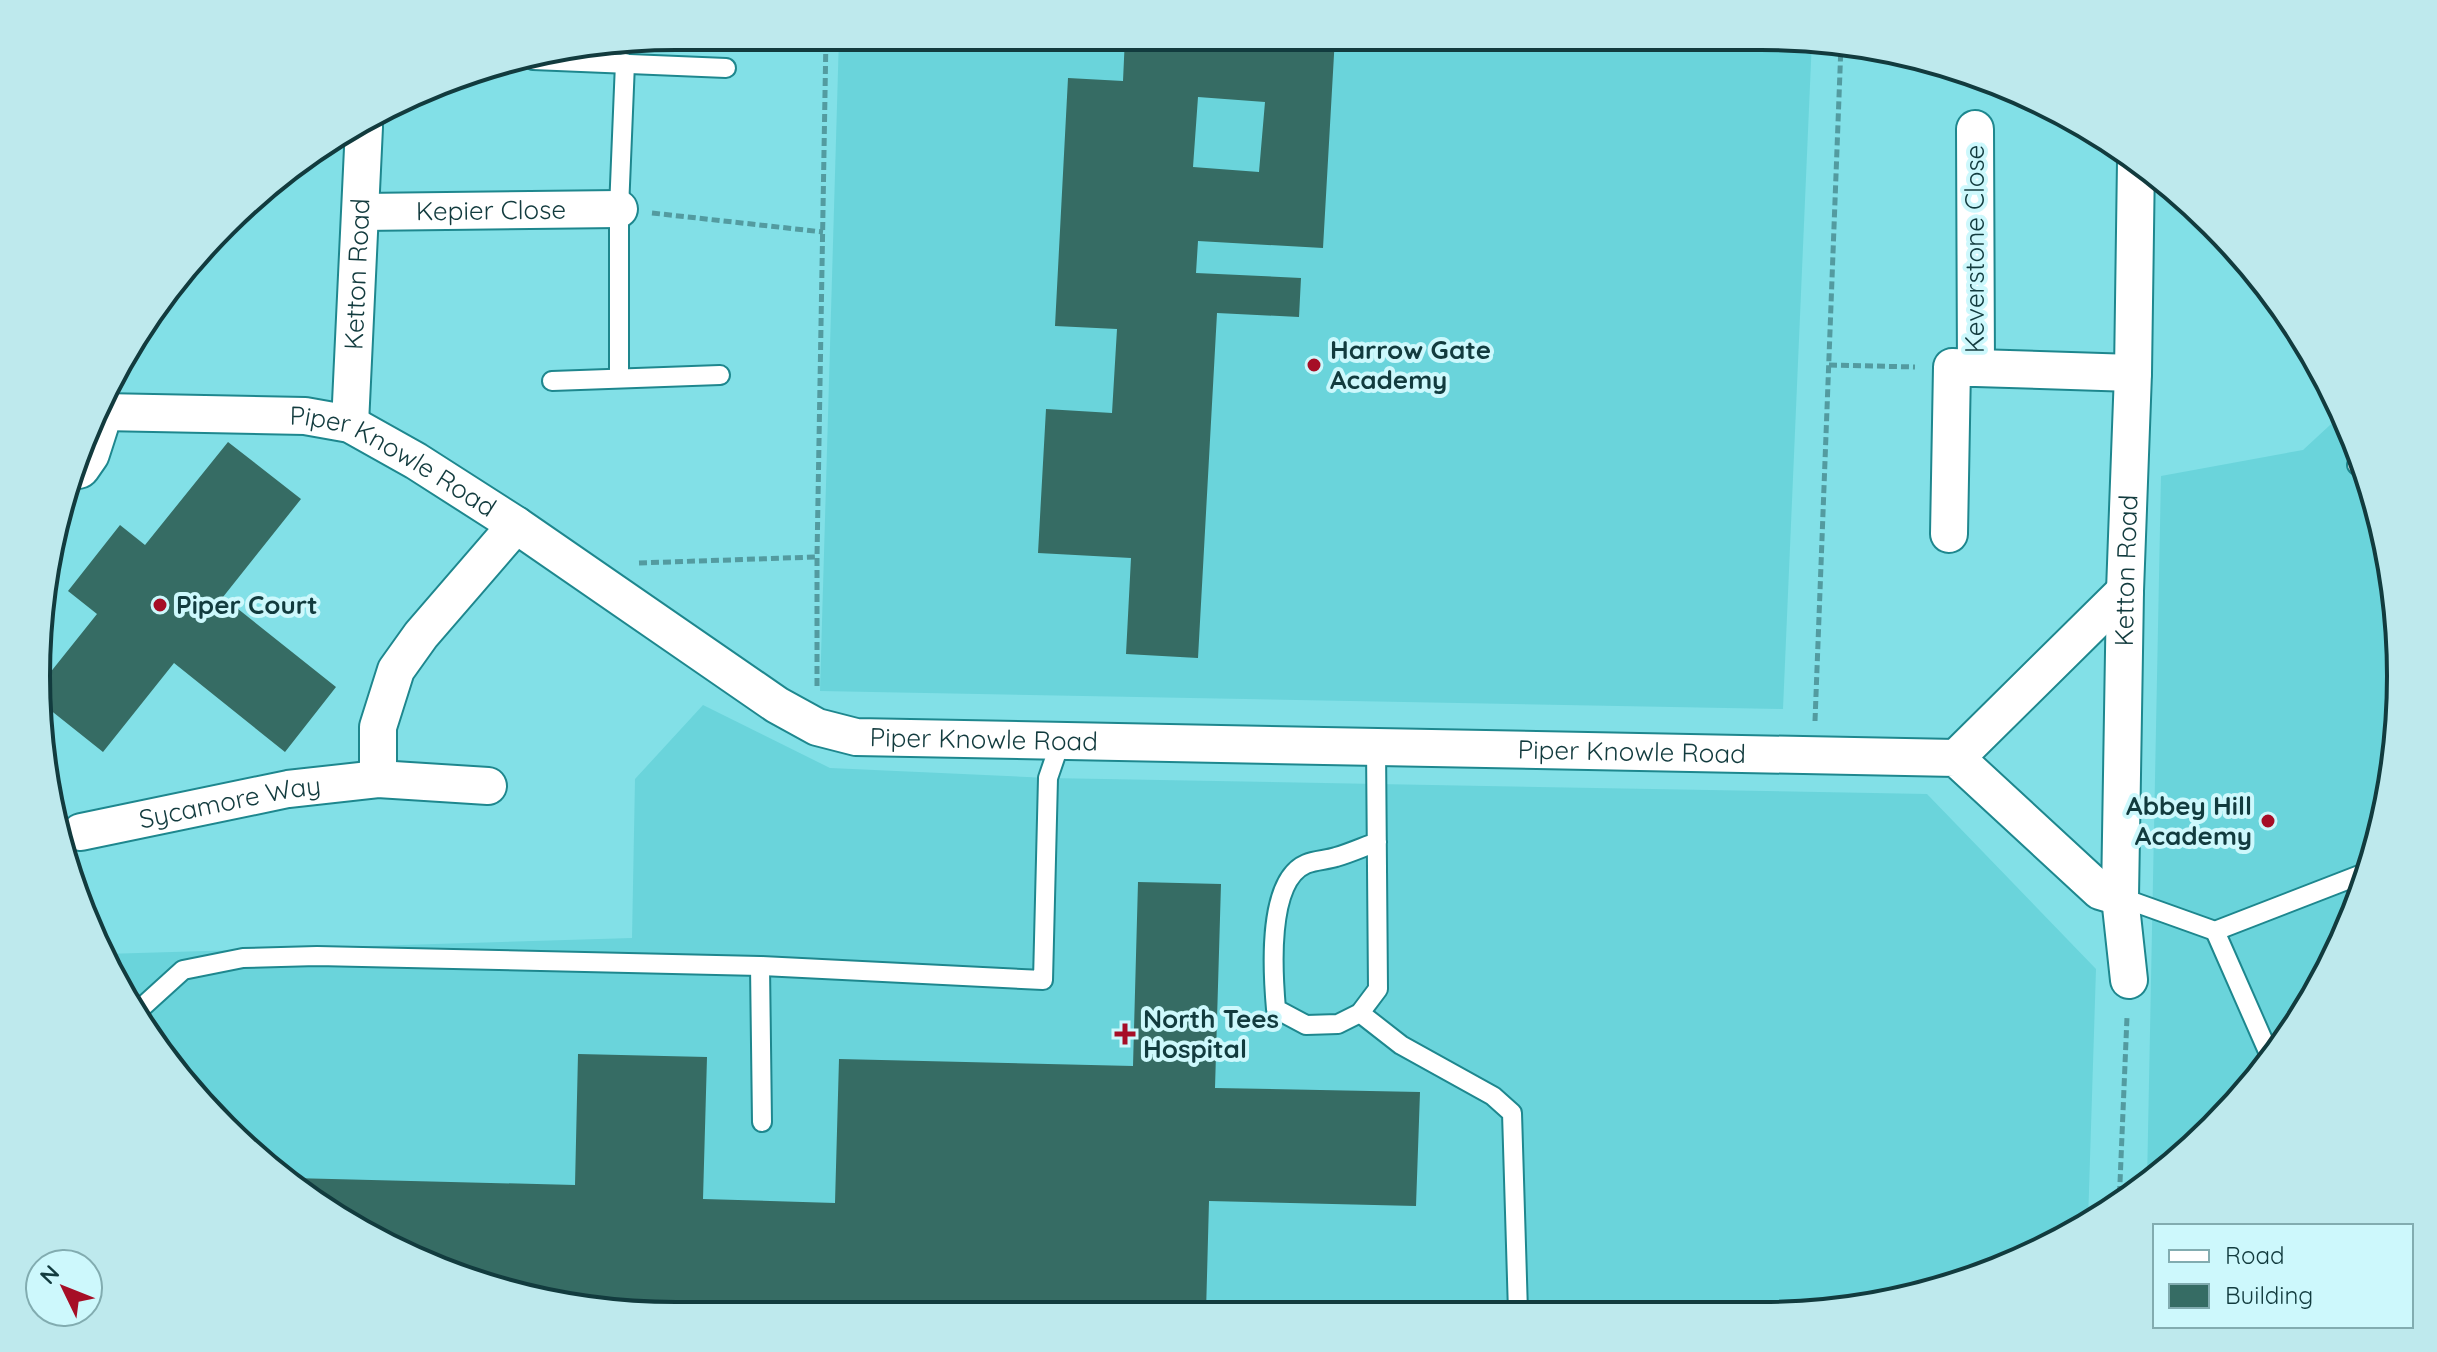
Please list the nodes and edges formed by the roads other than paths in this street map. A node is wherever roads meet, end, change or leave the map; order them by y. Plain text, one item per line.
1 (560, 61) edge
2 (625, 63) junction
3 (726, 68) dead end
4 (1975, 129) dead end
5 (364, 134) edge
6 (2136, 175) edge
7 (619, 209) junction
8 (361, 212) junction
9 (1964, 368) junction
10 (2133, 373) junction
11 (720, 375) dead end
12 (619, 378) junction
13 (552, 381) dead end
14 (109, 412) edge
15 (350, 424) junction
16 (516, 525) junction
17 (1949, 534) dead end
18 (2125, 591) junction
19 (1061, 740) junction
20 (1376, 746) junction
21 (1956, 758) junction
22 (378, 779) junction
23 (488, 786) dead end
24 (81, 832) dead end
25 (1377, 842) junction
26 (2354, 877) edge
27 (2120, 897) junction
28 (2215, 931) junction
29 (760, 966) junction
30 (2129, 980) road end
31 (144, 1005) edge
32 (1360, 1013) junction
33 (2266, 1046) edge
34 (762, 1122) dead end
35 (1518, 1302) edge

1 - 2 lane
2 - 3 lane
2 - 7 lane
4 - 9 street, Keverstone Close
5 - 8 street, Ketton Road
6 - 10 street, Ketton Road
7 - 8 street, Kepier Close
7 - 12 lane
8 - 15 street, Ketton Road
9 - 10 street, Keverstone Close
9 - 17 street, Keverstone Close
10 - 18 street, Ketton Road
11 - 12 lane
12 - 13 lane
14 - 15 street, Piper Knowle Road
15 - 16 street, Piper Knowle Road
16 - 19 street, Piper Knowle Road
16 - 22 street
18 - 21 street
18 - 27 street, Ketton Road
19 - 20 street, Piper Knowle Road
19 - 29 lane
20 - 21 street, Piper Knowle Road
20 - 25 lane
21 - 27 street
22 - 23 street, Sycamore Way
22 - 24 street, Sycamore Way
25 - 32 lane
25 - 32 lane
26 - 28 lane
27 - 28 lane
27 - 30 street, Ketton Road
28 - 33 lane
29 - 31 lane
29 - 34 lane
32 - 35 lane

